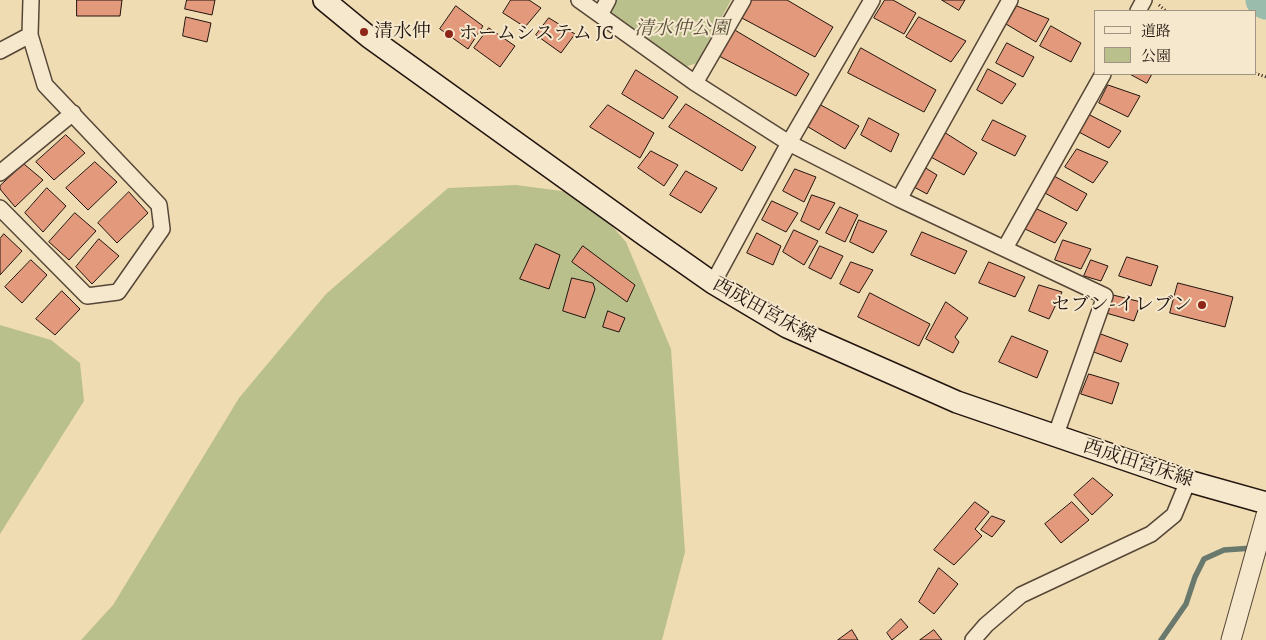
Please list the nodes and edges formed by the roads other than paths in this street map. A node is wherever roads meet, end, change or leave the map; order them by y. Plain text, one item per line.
1 (31, 0) edge
2 (324, 0) edge
3 (579, 0) edge
4 (608, 0) edge
5 (743, 0) edge
6 (872, 0) edge
7 (1010, 0) edge
8 (600, 15) junction
9 (30, 35) junction
10 (0, 50) edge
11 (1102, 75) edge
12 (695, 83) junction
13 (72, 113) junction
14 (790, 143) junction
15 (0, 172) edge
16 (899, 199) junction
17 (0, 208) edge
18 (1005, 248) junction
19 (713, 283) junction
20 (1054, 437) junction
21 (1188, 481) junction
22 (1266, 503) edge
23 (1266, 515) edge
24 (973, 640) edge
25 (1231, 640) edge

1 - 9 street
2 - 19 main road, 西成田宮床線
3 - 8 street
4 - 8 street
5 - 12 street
6 - 14 street
7 - 16 street
8 - 12 street
9 - 10 street
9 - 13 street
11 - 18 street
12 - 14 street
13 - 15 street
13 - 17 street
14 - 16 street
14 - 19 street
16 - 18 street
18 - 20 street
19 - 20 main road, 西成田宮床線
20 - 21 main road, 西成田宮床線
21 - 22 main road, 西成田宮床線
21 - 24 street
23 - 25 street

